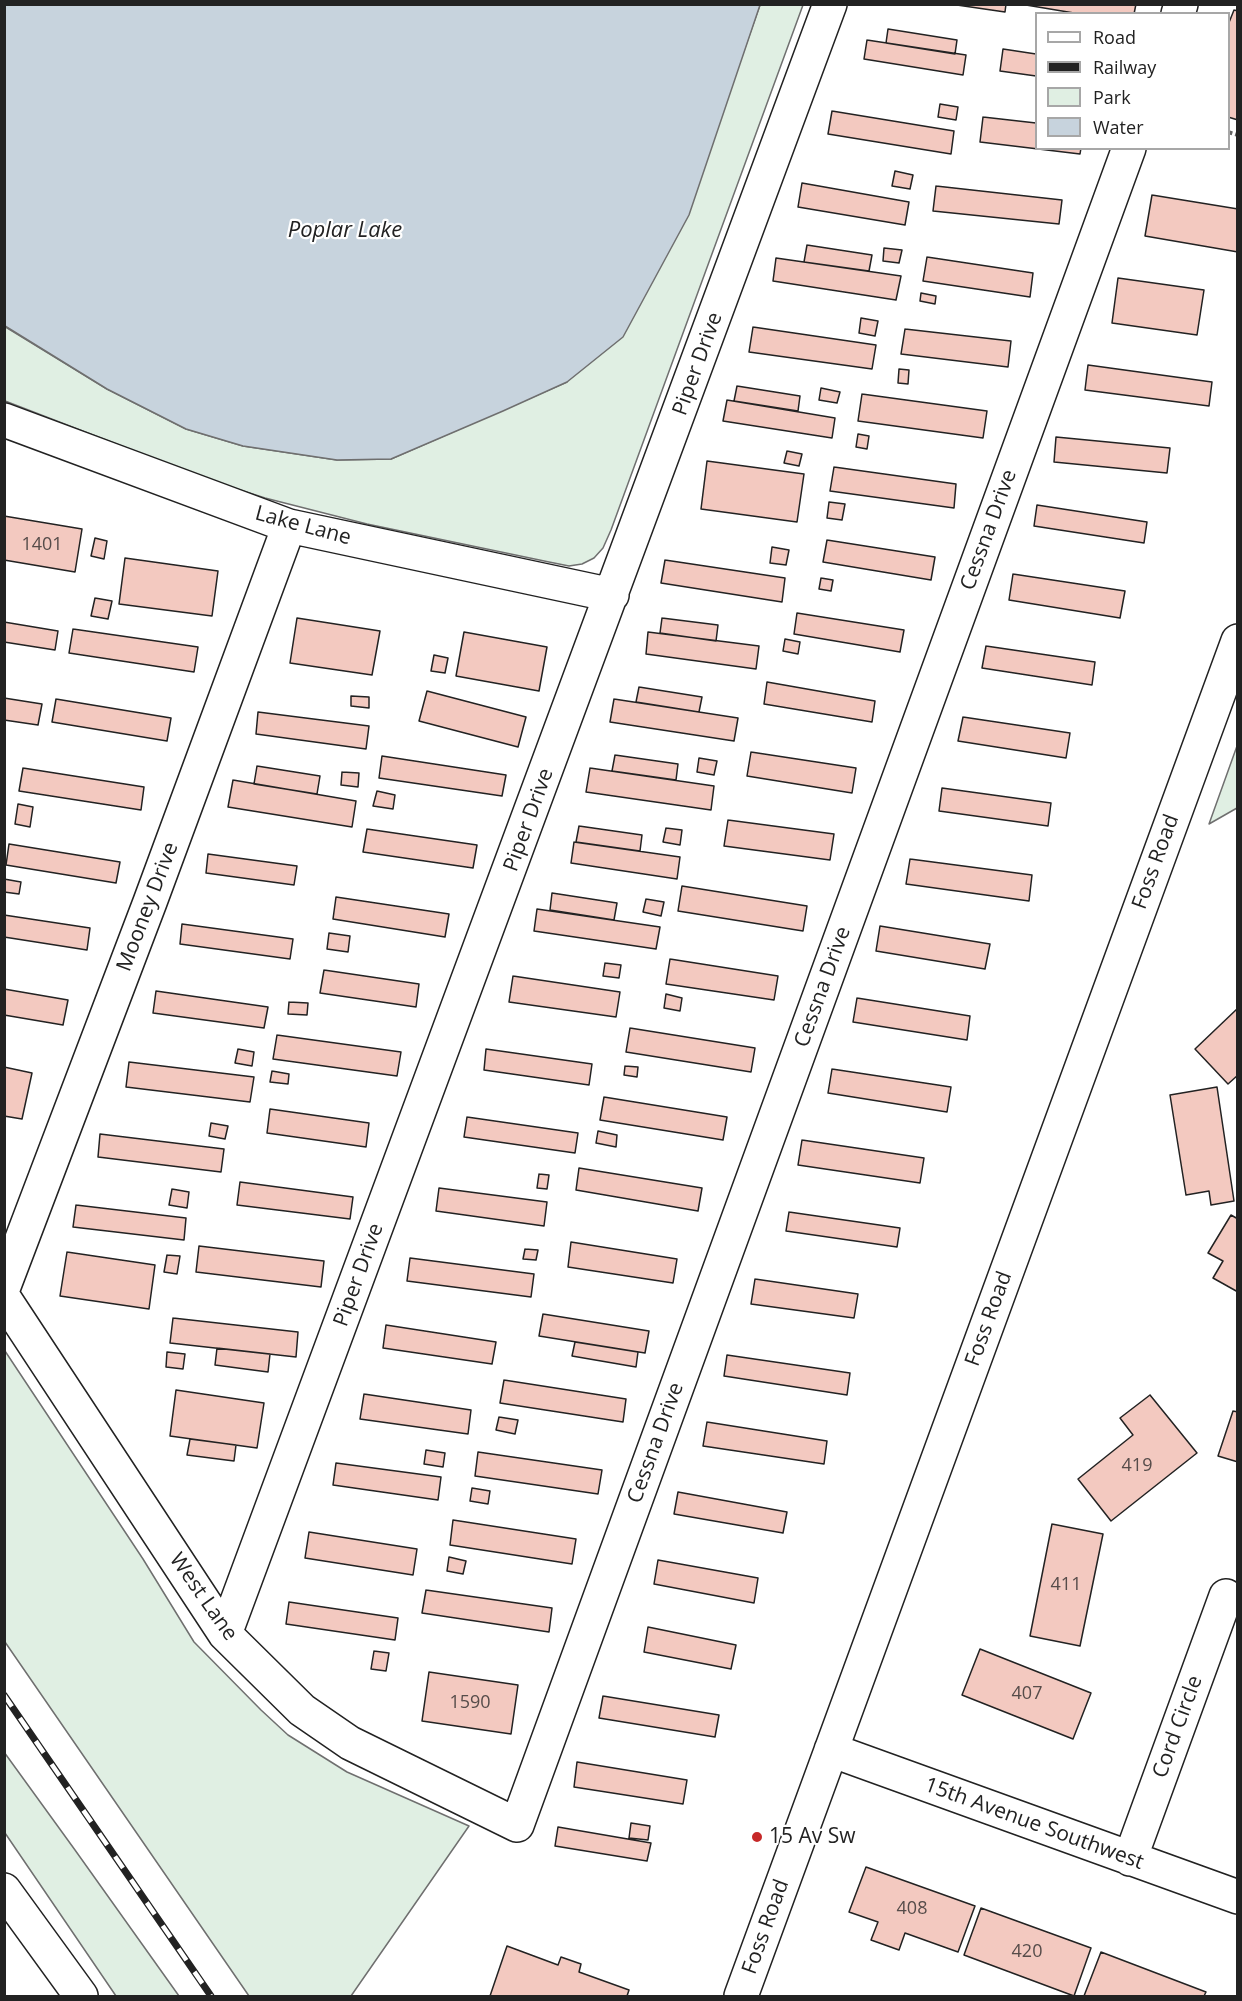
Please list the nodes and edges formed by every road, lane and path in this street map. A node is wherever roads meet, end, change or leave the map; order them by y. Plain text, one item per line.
1 (830, 4) edge
2 (1127, 150) edge
3 (4, 420) edge
4 (289, 526) junction
5 (612, 595) junction
6 (1238, 641) edge
7 (4, 1286) edge
8 (4, 1298) edge
9 (1226, 1596) dead end
10 (225, 1634) junction
11 (831, 1750) junction
12 (517, 1825) joint
13 (1130, 1859) junction
14 (4, 1890) edge
15 (1238, 1897) edge
16 (81, 1996) edge
17 (741, 1996) edge

1 - 5 street, Piper Drive
2 - 12 street, Cessna Drive
3 - 4 street, Lake Lane
4 - 5 street, Lake Lane
4 - 7 street, Mooney Drive
5 - 10 street, Piper Drive
6 - 11 street, Foss Road
8 - 10 street, West Lane
9 - 13 street, Cord Circle
10 - 12 street, West Lane
11 - 13 street, 15th Avenue Southwest
11 - 17 street, Foss Road
13 - 15 street, 15th Avenue Southwest
14 - 16 street

